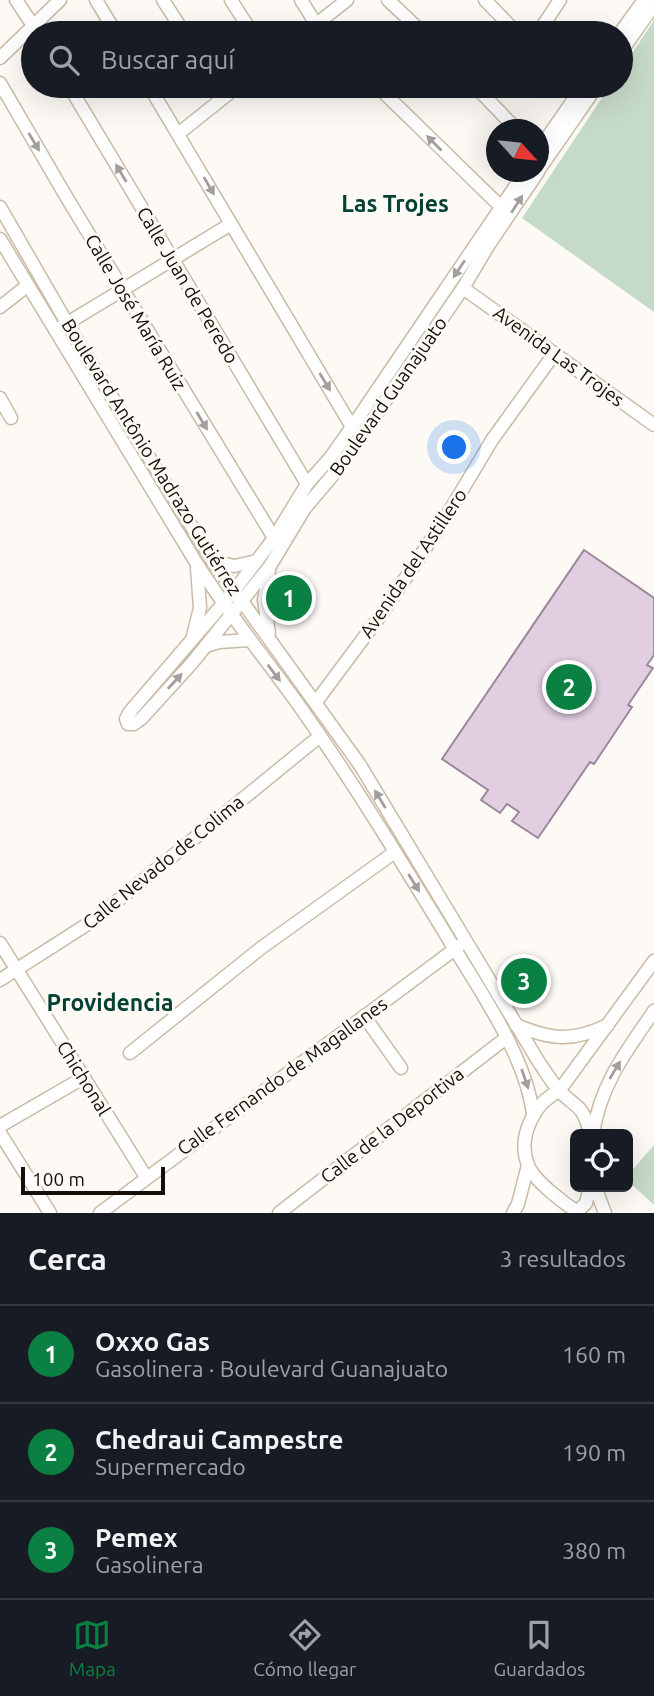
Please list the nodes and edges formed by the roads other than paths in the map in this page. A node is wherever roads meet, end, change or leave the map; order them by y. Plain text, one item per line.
1 (16, 0) edge
2 (60, 0) edge
3 (96, 0) edge
4 (163, 0) edge
5 (231, 0) edge
6 (301, 0) edge
7 (347, 0) edge
8 (388, 0) edge
9 (560, 0) edge
10 (644, 0) edge
11 (487, 1) edge
12 (654, 5) edge
13 (30, 21) edge
14 (43, 21) edge
15 (109, 21) edge
16 (176, 21) edge
17 (244, 21) edge
18 (315, 21) edge
19 (328, 21) edge
20 (410, 21) edge
21 (506, 21) edge
22 (546, 21) edge
23 (629, 21) edge
24 (633, 35) edge
25 (21, 42) edge
26 (0, 58) edge
27 (0, 83) edge
28 (76, 98) edge
29 (156, 98) edge
30 (215, 98) edge
31 (389, 98) edge
32 (486, 98) edge
33 (571, 98) edge
34 (589, 98) edge
35 (506, 119) edge
36 (549, 133) edge
37 (178, 134) junction
38 (549, 155) edge
39 (518, 182) edge
40 (531, 182) edge
41 (0, 207) edge
42 (501, 207) junction
43 (231, 224) junction
44 (2, 246) edge
45 (174, 261) junction
46 (27, 286) junction
47 (463, 288) junction
48 (122, 290) junction
49 (0, 307) edge
50 (68, 323) junction
51 (55, 331) junction
52 (554, 354) junction
53 (0, 398) edge
54 (11, 418) dead end
55 (654, 425) edge
56 (352, 426) junction
57 (307, 484) junction
58 (274, 538) junction
59 (213, 561) junction
60 (257, 561) junction
61 (197, 564) junction
62 (270, 566) junction
63 (234, 591) junction
64 (222, 603) junction
65 (243, 603) junction
66 (232, 615) junction
67 (269, 637) junction
68 (249, 640) junction
69 (191, 642) junction
70 (206, 646) junction
71 (316, 702) junction
72 (320, 737) junction
73 (395, 852) junction
74 (466, 941) junction
75 (0, 943) edge
76 (454, 949) junction
77 (654, 961) edge
78 (18, 969) junction
79 (0, 980) edge
80 (654, 1011) edge
81 (364, 1016) junction
82 (516, 1025) junction
83 (609, 1025) junction
84 (506, 1038) junction
85 (130, 1053) dead end
86 (401, 1068) dead end
87 (83, 1078) junction
88 (559, 1091) junction
89 (533, 1114) junction
90 (0, 1126) edge
91 (590, 1129) edge
92 (593, 1129) edge
93 (0, 1133) edge
94 (528, 1165) junction
95 (146, 1177) junction
96 (591, 1192) edge
97 (595, 1192) edge
98 (578, 1212) edge
99 (50, 1213) edge
100 (100, 1213) edge
101 (279, 1213) edge
102 (513, 1213) edge
103 (605, 1213) edge

1 - 13 street
2 - 14 street
3 - 15 street
4 - 16 street
5 - 17 street
6 - 18 street
7 - 19 street
8 - 20 street
9 - 22 street
10 - 23 street
11 - 21 street
12 - 24 street
25 - 26 street
27 -> 48 street, Calle José María Ruiz
45 -> 28 street, Calle Juan de Peredo
29 - 37 street
30 - 37 street
42 -> 31 street
32 - 35 street
33 - 36 street
34 - 38 street, Boulevard Guanajuato
37 -> 43 street
39 - 42 street, Boulevard Guanajuato
47 -> 40 street, Boulevard Guanajuato
41 - 50 street, Boulevard Antônio Madrazo Gutiérrez
42 -> 56 street, Boulevard Guanajuato
43 - 45 street
43 -> 56 street
44 - 46 street, Boulevard Antônio Madrazo Gutiérrez
45 - 48 street
45 - 57 street, Calle Juan de Peredo
46 - 49 street
46 - 51 street, Boulevard Antônio Madrazo Gutiérrez
47 - 52 street, Avenida Las Trojes
47 - 62 street, Boulevard Guanajuato
48 - 50 street
48 -> 58 street, Calle José María Ruiz
50 - 51 street
50 - 59 street, Boulevard Antônio Madrazo Gutiérrez
51 - 61 street, Boulevard Antônio Madrazo Gutiérrez
52 - 55 street, Avenida Las Trojes
52 - 71 street, Avenida del Astillero
53 - 54 street
56 - 57 street, Boulevard Guanajuato
57 - 58 street, Boulevard Guanajuato
58 - 60 street, Boulevard Guanajuato
59 - 60 street
59 - 63 street, Boulevard Antônio Madrazo Gutiérrez
60 - 63 street, Boulevard Guanajuato
61 - 64 street, Boulevard Antônio Madrazo Gutiérrez
61 - 69 street
62 - 65 street, Boulevard Guanajuato
62 - 67 street
63 - 64 street, Boulevard Guanajuato
63 - 65 street, Boulevard Antônio Madrazo Gutiérrez
64 - 66 street, Boulevard Antônio Madrazo Gutiérrez
64 - 69 street, Boulevard Guanajuato
65 - 66 street, Boulevard Guanajuato
65 - 67 street, Boulevard Antônio Madrazo Gutiérrez
66 - 68 street, Boulevard Antônio Madrazo Gutiérrez
66 - 70 street, Boulevard Guanajuato
67 - 71 street, Boulevard Antônio Madrazo Gutiérrez
68 - 70 street
68 -> 72 street, Boulevard Antônio Madrazo Gutiérrez
69 -> 70 street, Boulevard Guanajuato
74 -> 71 street, Boulevard Antônio Madrazo Gutiérrez
72 - 73 street, Boulevard Antônio Madrazo Gutiérrez
72 - 78 street, Calle Nevado de Colima
73 -> 76 street, Boulevard Antônio Madrazo Gutiérrez
73 - 85 street
74 - 76 street, Calle Fernando de Magallanes
74 - 82 street, Boulevard Antônio Madrazo Gutiérrez
75 - 78 street, Chichonal
76 - 81 street, Calle Fernando de Magallanes
76 - 84 street, Boulevard Antônio Madrazo Gutiérrez
77 - 83 street
78 - 79 street, Calle Nevado de Colima
78 - 87 street, Chichonal
92 -> 80 street
81 - 86 street
81 - 95 street, Calle Fernando de Magallanes
82 - 83 street
82 - 88 street, Boulevard Antônio Madrazo Gutiérrez
83 - 88 street
84 -> 89 street, Boulevard Antônio Madrazo Gutiérrez
84 - 101 street, Calle de la Deportiva
87 - 90 street
87 - 95 street, Chichonal
88 - 89 street
88 - 91 street, Boulevard Antônio Madrazo Gutiérrez
89 - 94 street
93 - 99 street
94 - 98 street
94 - 102 street
95 - 100 street, Calle Fernando de Magallanes
96 - 98 street
97 - 103 street

